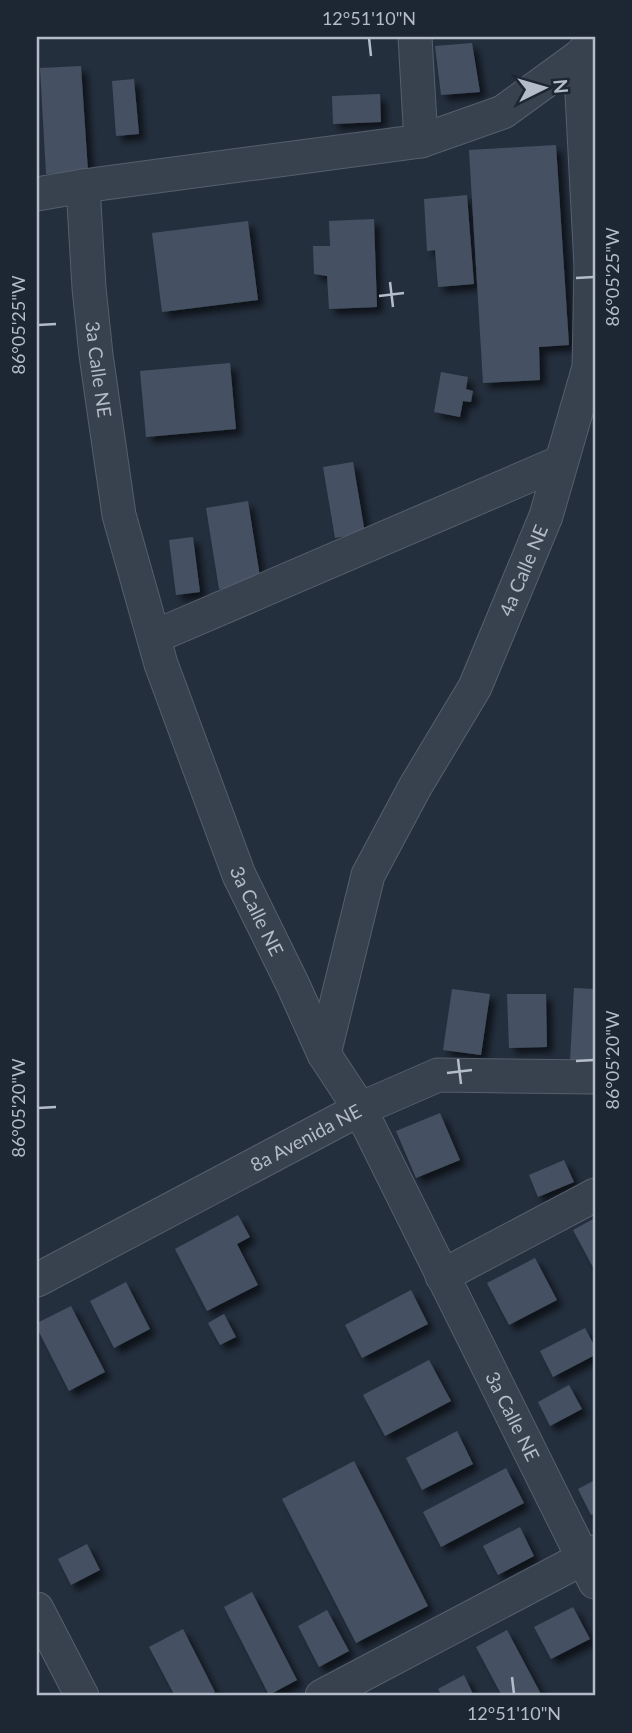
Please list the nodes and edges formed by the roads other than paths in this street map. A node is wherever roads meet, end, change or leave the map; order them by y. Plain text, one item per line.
1 (415, 37) edge
2 (588, 48) edge
3 (421, 141) junction
4 (83, 186) junction
5 (37, 194) edge
6 (561, 462) junction
7 (154, 637) junction
8 (324, 1054) junction
9 (595, 1077) edge
10 (359, 1110) junction
11 (595, 1195) edge
12 (442, 1276) junction
13 (37, 1280) edge
14 (591, 1564) edge
15 (37, 1609) edge
16 (82, 1696) edge
17 (322, 1696) edge

1 - 3 street
2 - 3 street
2 - 6 street, 4a Calle NE
3 - 4 street
4 - 5 street
4 - 7 street, 3a Calle NE
6 - 7 street
6 - 8 street, 4a Calle NE
7 - 8 street, 3a Calle NE
8 - 10 street, 3a Calle NE
9 - 10 street, 8a Avenida NE
10 - 12 street, 3a Calle NE
10 - 13 street, 8a Avenida NE
11 - 12 street
12 - 14 street, 3a Calle NE
14 - 17 street
15 - 16 street

